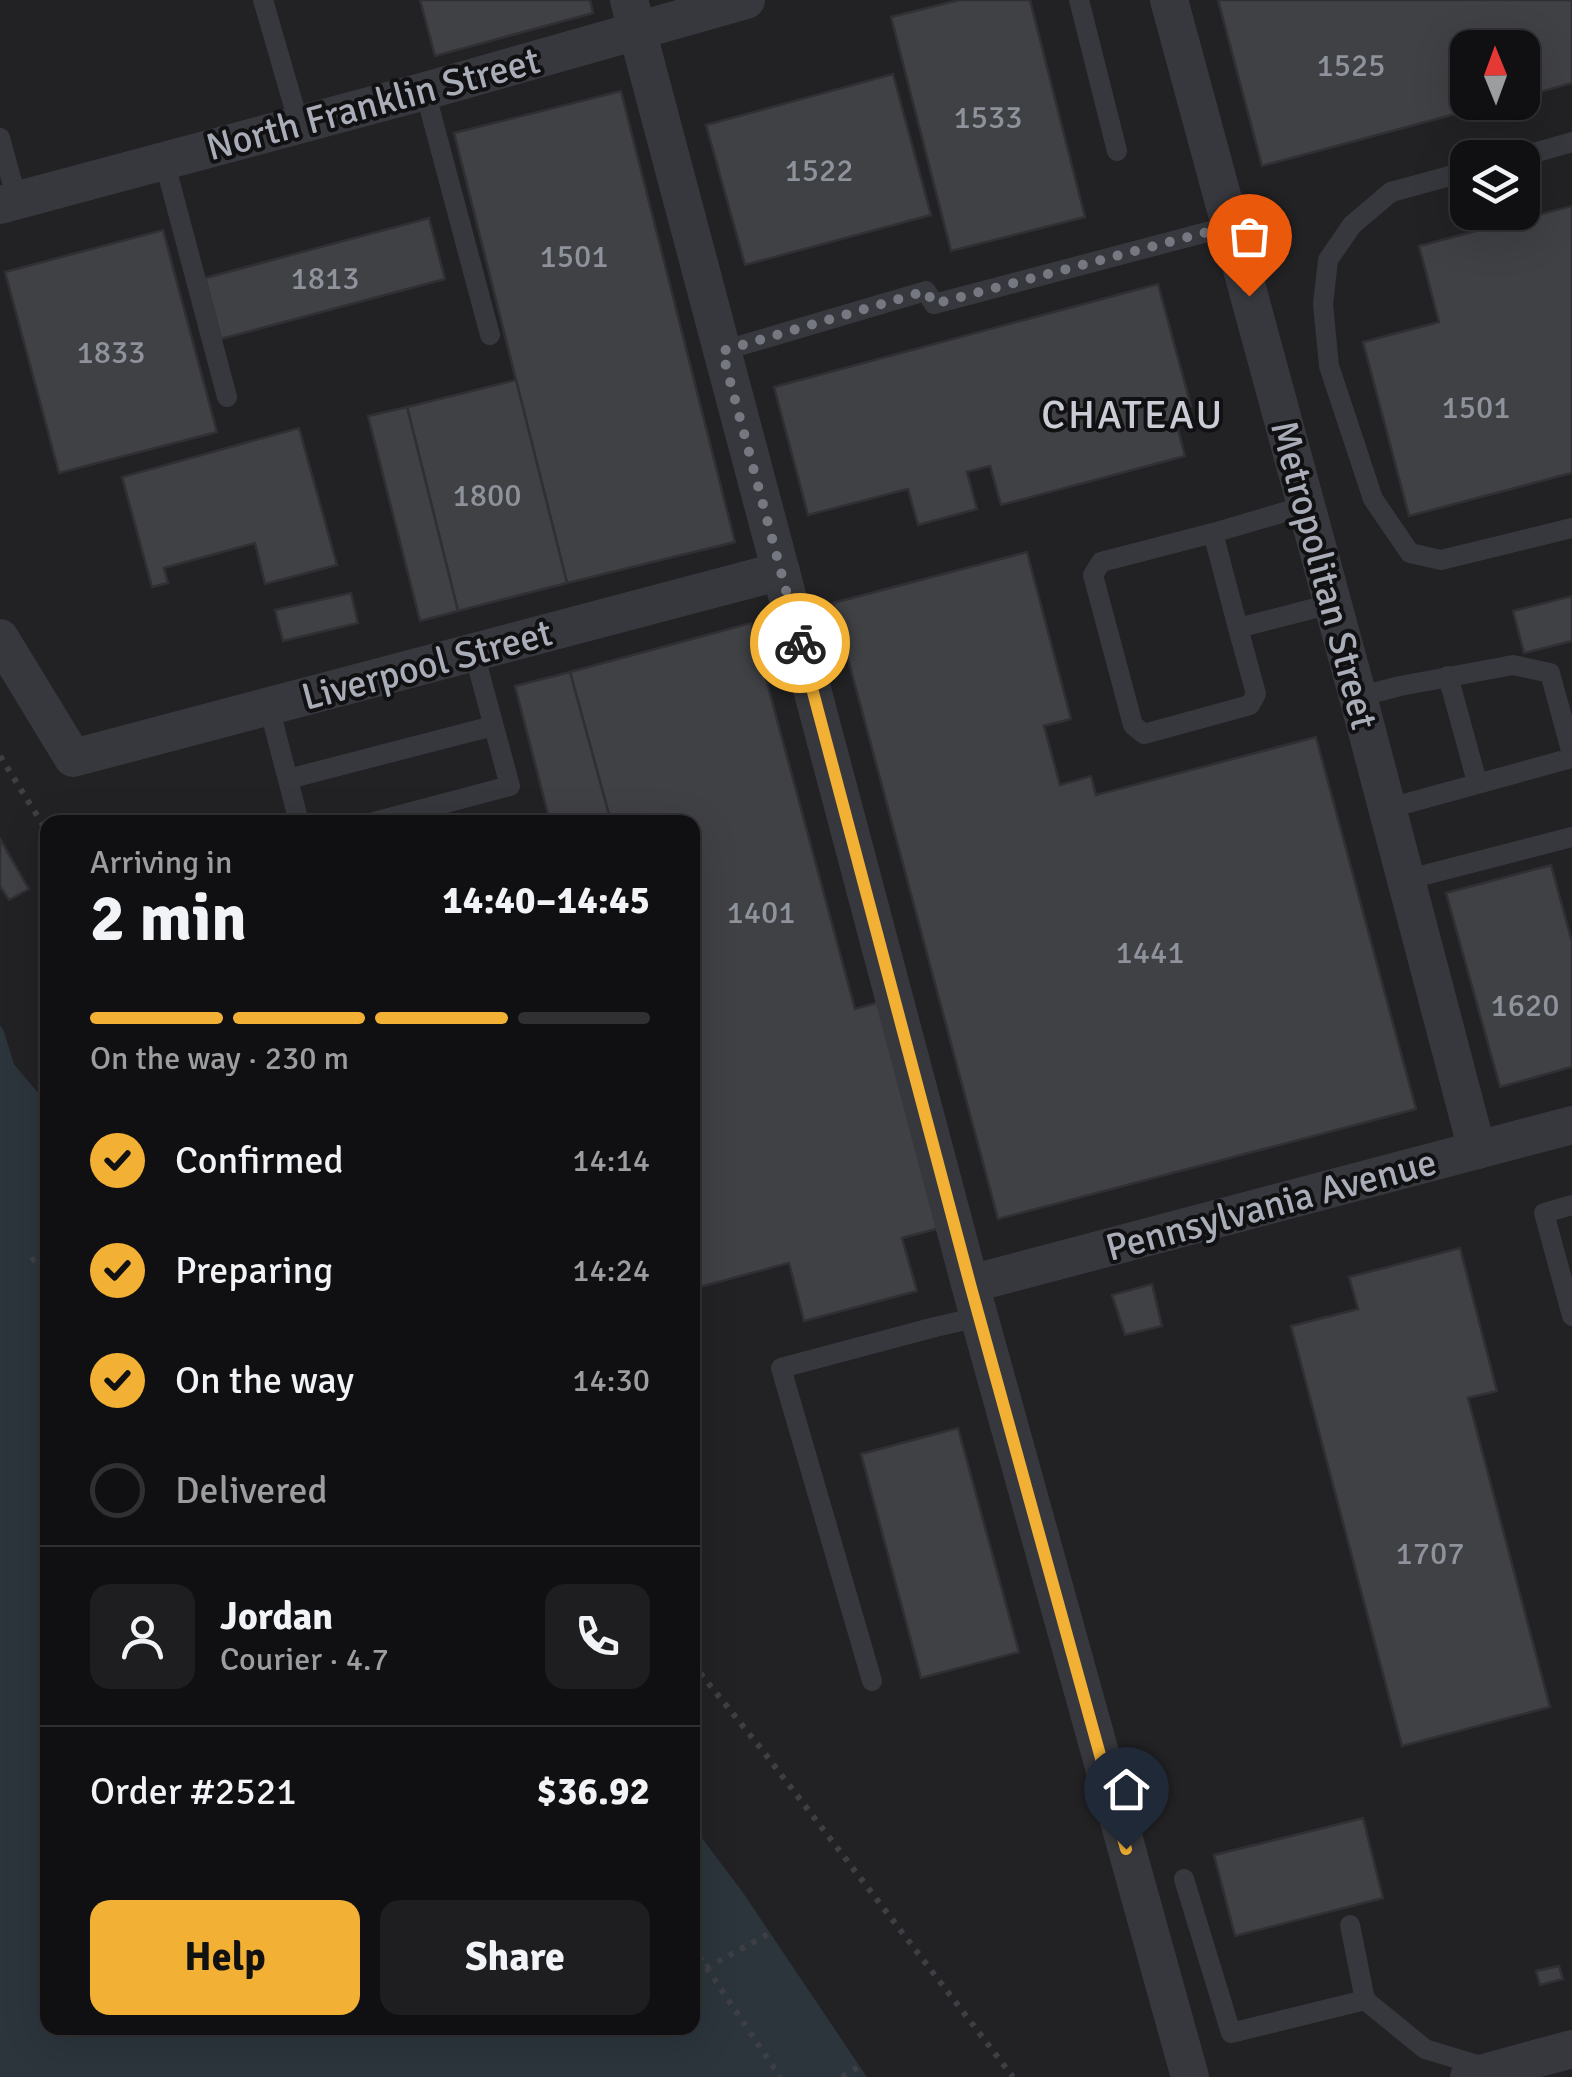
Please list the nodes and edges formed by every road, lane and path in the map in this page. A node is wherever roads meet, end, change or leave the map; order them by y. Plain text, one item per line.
1 (263, 0) edge
2 (746, 0) edge
3 (1078, 0) edge
4 (1170, 0) edge
5 (633, 15) edge
6 (425, 92) junction
7 (299, 124) junction
8 (0, 138) edge
9 (1572, 142) edge
10 (1117, 151) dead end
11 (1540, 151) edge
12 (164, 160) junction
13 (1450, 176) edge
14 (8, 202) edge
15 (1230, 226) junction
16 (490, 334) dead end
17 (722, 351) junction
18 (227, 397) dead end
19 (1304, 506) junction
20 (1572, 528) edge
21 (1214, 532) junction
22 (781, 571) junction
23 (1331, 604) junction
24 (1238, 628) junction
25 (0, 638) edge
26 (474, 654) junction
27 (1448, 676) junction
28 (1358, 698) junction
29 (269, 707) junction
30 (493, 726) junction
31 (0, 756) edge
32 (1572, 756) edge
33 (288, 778) junction
34 (1477, 782) junction
35 (1386, 808) junction
36 (297, 815) edge
37 (400, 815) edge
38 (40, 819) edge
39 (1572, 838) edge
40 (1405, 880) junction
41 (1572, 1126) edge
42 (1477, 1150) junction
43 (1572, 1205) edge
44 (40, 1256) edge
45 (32, 1261) dead end
46 (974, 1301) junction
47 (1572, 1316) edge
48 (700, 1672) edge
49 (872, 1680) dead end
50 (1184, 1879) dead end
51 (1350, 1925) dead end
52 (770, 1933) dead end
53 (700, 1959) edge
54 (706, 1968) junction
55 (1365, 2000) junction
56 (1572, 2050) edge
57 (860, 2066) dead end
58 (1482, 2074) edge
59 (780, 2077) edge
60 (842, 2077) edge
61 (1012, 2077) edge
62 (1190, 2077) edge

1 - 7 lane
2 - 5 street, North Franklin Street
3 - 10 lane
4 - 15 street, Metropolitan Street
5 - 6 street, North Franklin Street
5 - 17 street
6 - 7 street, North Franklin Street
6 - 16 lane
7 - 12 street, North Franklin Street
8 - 14 lane
9 - 11 lane
12 - 14 street, North Franklin Street
12 - 18 lane
13 - 20 lane
15 - 17 lane
15 - 19 street, Metropolitan Street
17 - 22 street
19 - 21 lane
19 - 23 street, Metropolitan Street
21 - 24 lane
21 - 24 lane
22 - 26 street, Liverpool Street
22 - 46 street
23 - 24 lane
23 - 28 street, Metropolitan Street
25 - 29 street, Liverpool Street
26 - 29 street, Liverpool Street
26 - 30 lane
27 - 28 lane
27 - 32 lane
27 - 34 lane
28 - 35 street, Metropolitan Street
29 - 33 lane
30 - 33 lane
30 - 37 lane
31 - 38 path
32 - 34 lane
33 - 36 lane
34 - 35 lane
35 - 40 street, Metropolitan Street
39 - 40 lane
40 - 42 street, Metropolitan Street
41 - 42 street, Pennsylvania Avenue
42 - 46 street, Pennsylvania Avenue
43 - 47 lane
44 - 45 path
46 - 49 lane
46 - 62 street
48 - 61 path
50 - 55 lane
51 - 55 lane
52 - 54 path
53 - 54 path
54 - 59 path
55 - 58 lane
56 - 58 street
57 - 60 path

